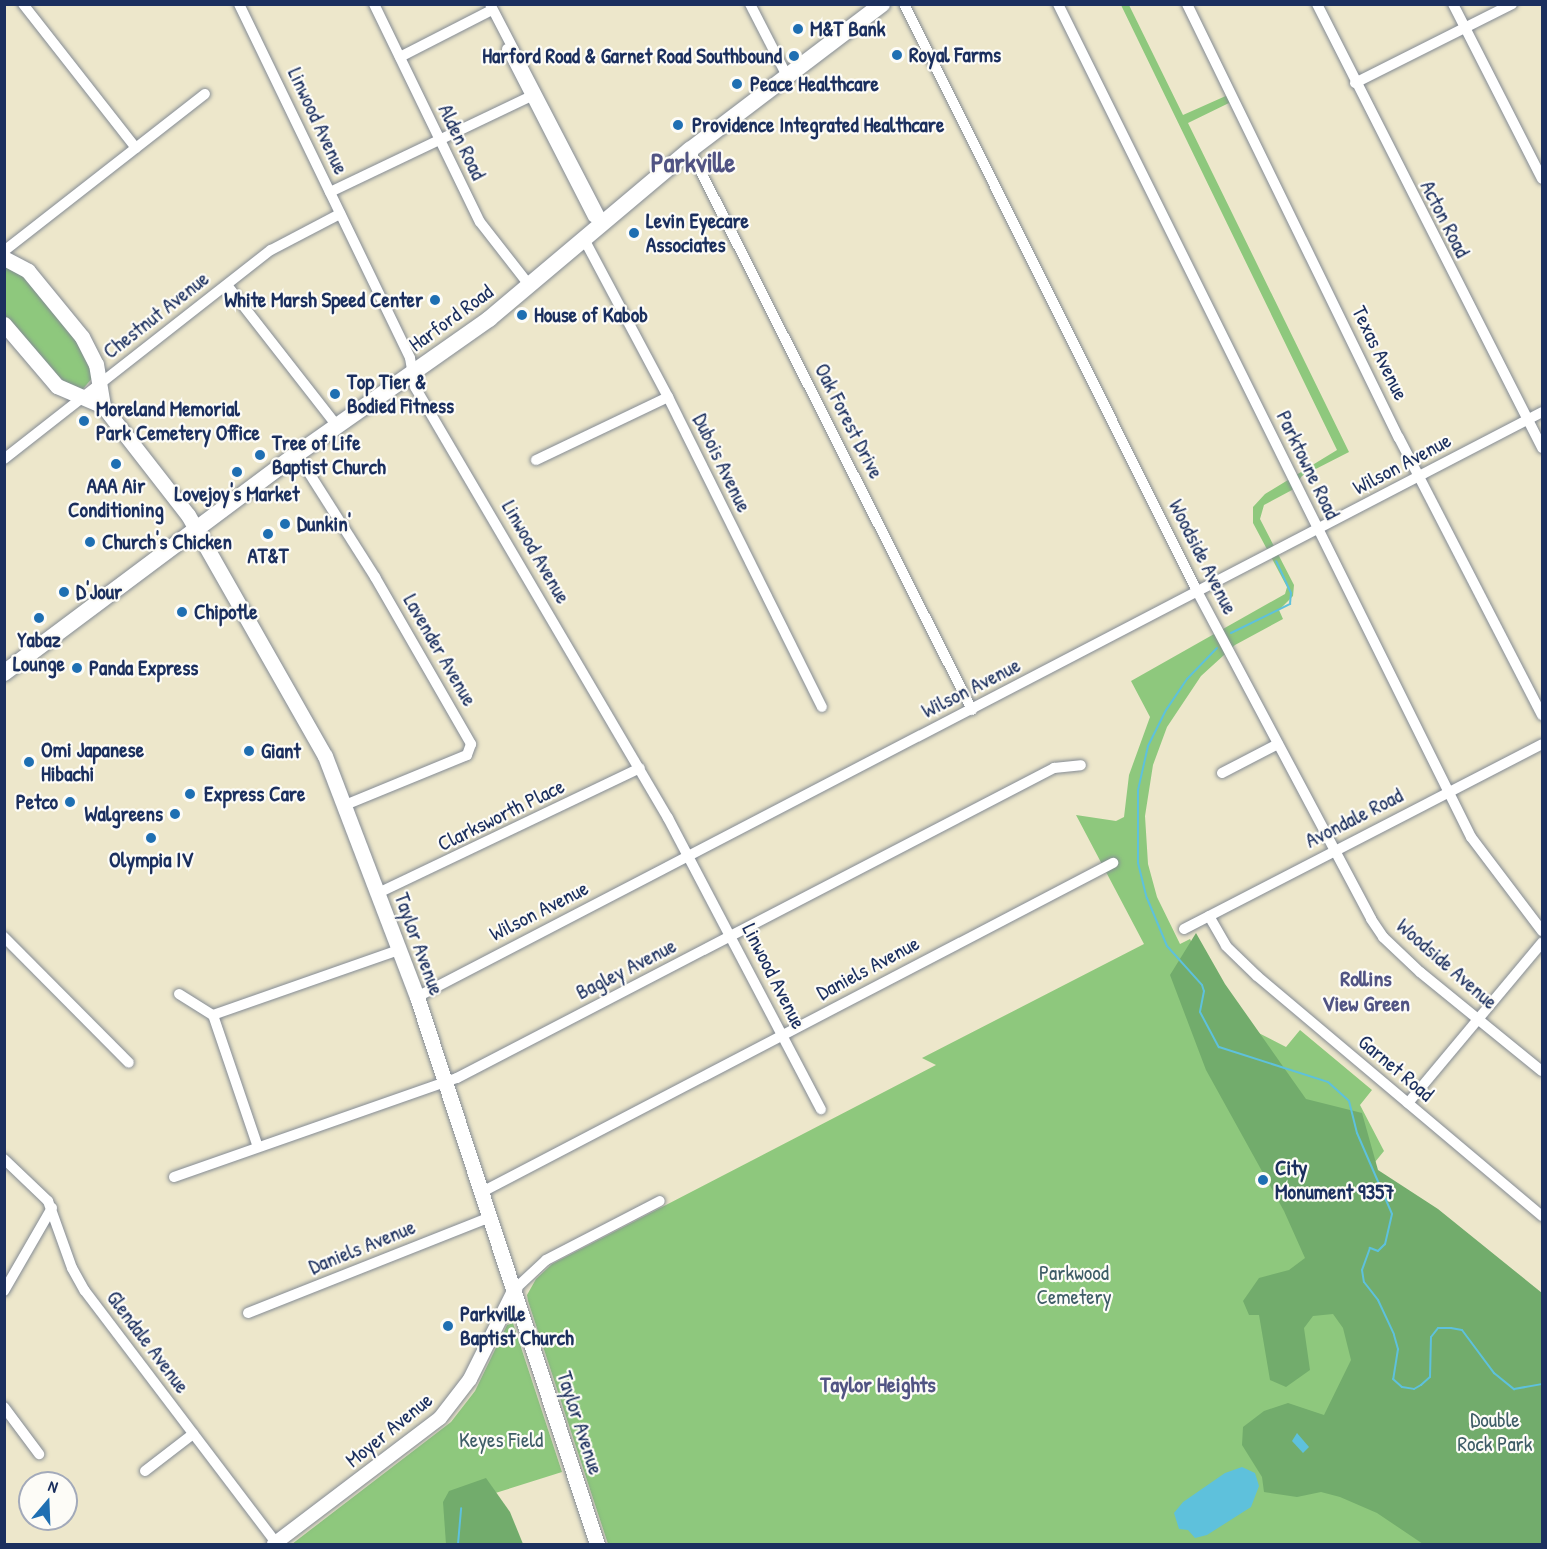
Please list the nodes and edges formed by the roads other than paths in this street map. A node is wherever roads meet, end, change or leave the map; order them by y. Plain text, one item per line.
1 (23, 4) edge
2 (239, 4) edge
3 (374, 4) edge
4 (750, 4) edge
5 (882, 4) edge
6 (904, 4) edge
7 (1058, 4) edge
8 (1187, 4) edge
9 (1317, 4) edge
10 (1453, 4) edge
11 (1512, 4) edge
12 (491, 7) edge
13 (1465, 28) junction
14 (400, 57) junction
15 (524, 76) junction
16 (787, 76) junction
17 (1355, 83) junction
18 (205, 94) dead end
19 (529, 96) junction
20 (439, 140) junction
21 (136, 148) junction
22 (690, 150) junction
23 (1542, 179) edge
24 (330, 192) junction
25 (340, 214) junction
26 (600, 224) junction
27 (584, 239) junction
28 (4, 251) edge
29 (4, 258) edge
30 (227, 285) junction
31 (530, 286) junction
32 (4, 324) edge
33 (413, 374) junction
34 (100, 385) junction
35 (668, 397) junction
36 (83, 398) junction
37 (103, 406) junction
38 (1542, 412) edge
39 (1526, 421) junction
40 (337, 426) junction
41 (1542, 448) edge
42 (297, 454) junction
43 (4, 459) edge
44 (536, 460) dead end
45 (1420, 477) junction
46 (197, 529) junction
47 (1319, 531) junction
48 (1198, 592) junction
49 (6, 668) edge
50 (822, 707) dead end
51 (972, 710) junction
52 (1542, 715) edge
53 (1278, 744) junction
54 (1542, 744) edge
55 (1081, 765) dead end
56 (640, 768) junction
57 (1222, 773) dead end
58 (1449, 791) junction
59 (345, 805) junction
60 (1334, 850) junction
61 (689, 855) junction
62 (1113, 863) dead end
63 (378, 893) junction
64 (1209, 916) junction
65 (1184, 929) dead end
66 (1542, 931) edge
67 (731, 936) junction
68 (4, 938) edge
69 (1542, 943) edge
70 (399, 950) junction
71 (179, 994) dead end
72 (417, 997) junction
73 (213, 1016) junction
74 (1480, 1019) junction
75 (782, 1035) junction
76 (129, 1063) dead end
77 (1542, 1071) edge
78 (445, 1081) junction
79 (1408, 1103) junction
80 (821, 1109) dead end
81 (258, 1147) junction
82 (4, 1159) edge
83 (174, 1177) dead end
84 (482, 1192) junction
85 (660, 1201) dead end
86 (52, 1208) junction
87 (1542, 1216) edge
88 (491, 1217) junction
89 (514, 1289) junction
90 (4, 1291) edge
91 (248, 1313) dead end
92 (4, 1407) edge
93 (193, 1434) junction
94 (39, 1454) dead end
95 (145, 1471) dead end
96 (275, 1544) edge
97 (597, 1545) edge

1 - 21 street
2 - 24 street, Linwood Avenue
3 - 14 street, Alden Road
4 - 16 street
5 - 16 main road, Harford Road
6 - 48 street, Woodside Avenue
7 - 47 street, Parktowne Road
8 - 45 street, Texas Avenue
9 - 17 street, Acton Road
10 - 13 street
11 - 13 street
12 - 14 street
12 - 15 street
13 - 17 street
13 - 23 street
14 - 20 street, Alden Road
15 - 19 street
15 - 26 street
16 - 22 main road, Harford Road
17 - 39 street, Acton Road
18 - 21 street
19 - 20 street
19 - 26 street
20 - 24 street
20 - 31 street, Alden Road
21 - 28 street
22 - 26 main road, Harford Road
22 - 51 street, Oak Forest Drive
24 - 25 street, Linwood Avenue
25 - 30 street, Chestnut Avenue
25 - 33 street, Linwood Avenue
26 - 27 main road, Harford Road
27 - 31 main road, Harford Road
27 - 35 street, Dubois Avenue
29 - 34 main road, Taylor Avenue
30 - 34 street, Chestnut Avenue
30 - 40 street
31 - 33 main road, Harford Road
32 - 36 main road
33 - 40 main road, Harford Road
33 - 56 street, Linwood Avenue
34 - 36 street, Chestnut Avenue
34 - 37 main road, Taylor Avenue
35 - 44 street
35 - 50 street, Dubois Avenue
36 - 37 main road
36 - 43 street, Chestnut Avenue
37 - 46 main road, Taylor Avenue
38 - 39 street, Wilson Avenue
39 - 41 street, Acton Road
39 - 45 street, Wilson Avenue
40 - 42 main road, Harford Road
42 - 46 main road, Harford Road
42 - 59 street, Lavender Avenue
45 - 47 street, Wilson Avenue
45 - 52 street, Texas Avenue
46 - 49 main road, Harford Road
46 - 59 main road, Taylor Avenue
47 - 48 street, Wilson Avenue
47 - 58 street, Parktowne Road
48 - 51 street, Wilson Avenue
48 - 53 street, Woodside Avenue
51 - 61 street, Wilson Avenue
53 - 57 street
53 - 60 street, Woodside Avenue
54 - 58 street, Avondale Road
55 - 67 street, Bagley Avenue
56 - 61 street, Linwood Avenue
56 - 63 street, Clarksworth Place
58 - 60 street, Avondale Road
58 - 66 street, Parktowne Road
59 - 63 main road, Taylor Avenue
60 - 64 street, Avondale Road
60 - 74 street, Woodside Avenue
61 - 67 street, Linwood Avenue
61 - 72 street, Wilson Avenue
62 - 75 street, Daniels Avenue
63 - 70 main road, Taylor Avenue
64 - 65 street, Avondale Road
64 - 79 street, Garnet Road
67 - 75 street, Linwood Avenue
67 - 78 street, Bagley Avenue
68 - 76 street
69 - 74 street
70 - 72 main road, Taylor Avenue
70 - 73 street
71 - 73 street
72 - 78 main road, Taylor Avenue
73 - 81 street
74 - 77 street, Woodside Avenue
74 - 79 street
75 - 80 street, Linwood Avenue
75 - 84 street, Daniels Avenue
78 - 81 street, Bagley Avenue
78 - 84 main road, Taylor Avenue
79 - 87 street, Garnet Road
81 - 83 street, Bagley Avenue
82 - 86 street, Glendale Avenue
84 - 88 main road, Taylor Avenue
85 - 89 street
86 - 90 street
86 - 93 street, Glendale Avenue
88 - 89 main road, Taylor Avenue
88 - 91 street, Daniels Avenue
89 - 96 street, Moyer Avenue
89 - 97 main road, Taylor Avenue
92 - 94 street
93 - 95 street
93 - 96 street, Glendale Avenue

